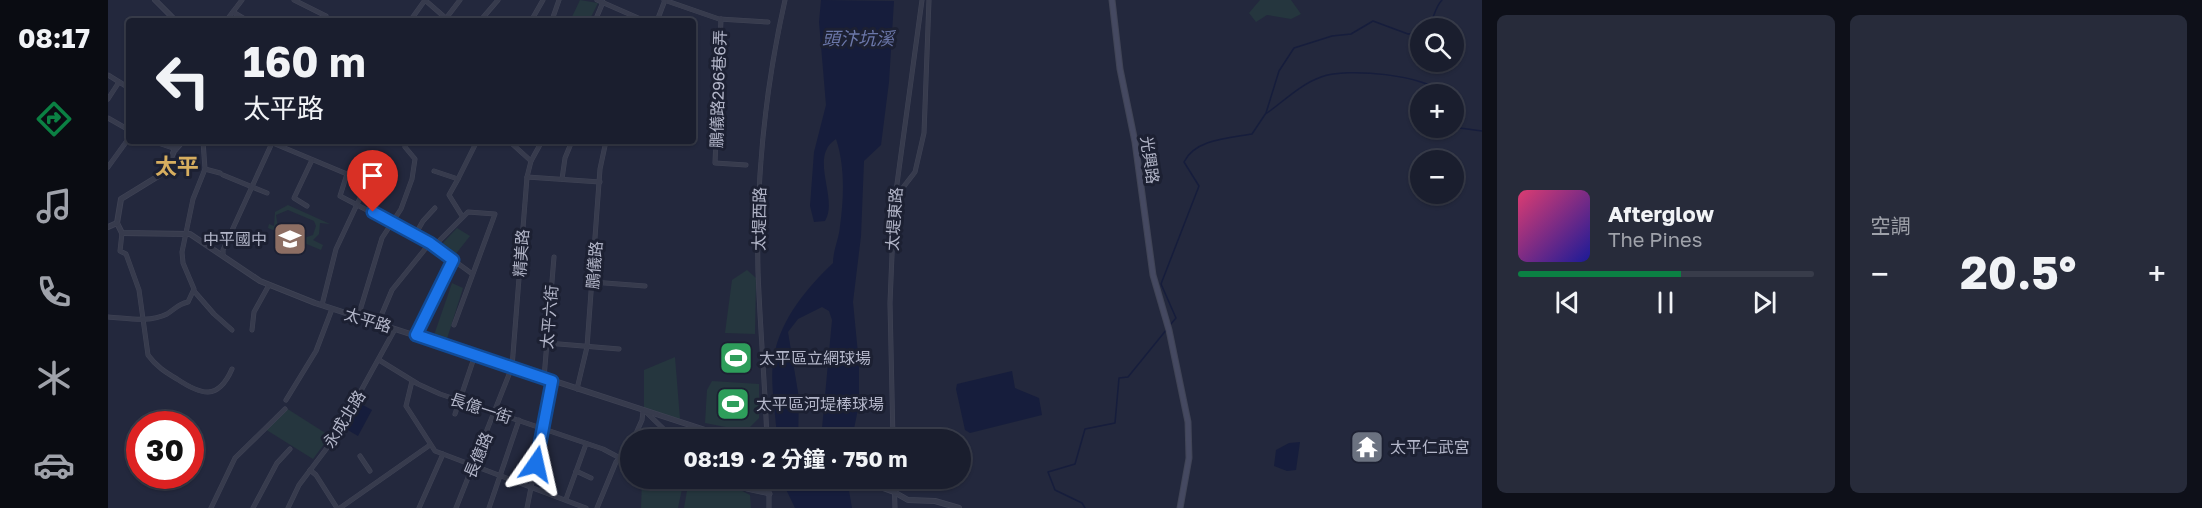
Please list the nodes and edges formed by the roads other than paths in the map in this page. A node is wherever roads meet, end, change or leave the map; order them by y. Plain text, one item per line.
1 (155, 0) edge
2 (242, 0) edge
3 (294, 0) edge
4 (425, 0) edge
5 (460, 0) edge
6 (498, 0) edge
7 (543, 0) edge
8 (559, 0) edge
9 (597, 0) edge
10 (665, 0) edge
11 (785, 0) edge
12 (922, 0) edge
13 (929, 0) edge
14 (1112, 0) edge
15 (603, 1) edge
16 (233, 12) junction
17 (326, 16) dead end
18 (173, 18) edge
19 (228, 18) edge
20 (243, 18) edge
21 (412, 18) edge
22 (444, 18) edge
23 (447, 18) edge
24 (483, 18) edge
25 (533, 18) edge
26 (553, 18) edge
27 (596, 18) edge
28 (639, 18) edge
29 (658, 18) edge
30 (721, 19) junction
31 (768, 22) dead end
32 (108, 75) edge
33 (119, 82) junction
34 (126, 86) edge
35 (108, 99) edge
36 (108, 118) edge
37 (126, 128) edge
38 (126, 142) edge
39 (162, 144) edge
40 (180, 144) edge
41 (203, 144) edge
42 (269, 144) edge
43 (275, 144) edge
44 (476, 144) edge
45 (512, 144) edge
46 (540, 144) edge
47 (571, 144) edge
48 (606, 144) edge
49 (405, 147) dead end
50 (176, 148) junction
51 (312, 160) junction
52 (531, 161) junction
53 (746, 165) dead end
54 (108, 167) edge
55 (205, 169) junction
56 (434, 171) dead end
57 (527, 177) junction
58 (369, 178) dead end
59 (458, 179) junction
60 (562, 179) junction
61 (600, 182) junction
62 (252, 187) junction
63 (267, 193) dead end
64 (898, 194) dead end
65 (356, 204) junction
66 (307, 206) dead end
67 (435, 208) dead end
68 (462, 216) junction
69 (392, 222) junction
70 (117, 223) junction
71 (108, 226) edge
72 (122, 233) junction
73 (187, 233) junction
74 (415, 235) junction
75 (432, 245) junction
76 (223, 255) junction
77 (555, 257) dead end
78 (453, 260) junction
79 (471, 273) junction
80 (592, 282) junction
81 (269, 285) junction
82 (645, 286) dead end
83 (194, 291) junction
84 (322, 305) junction
85 (332, 309) junction
86 (108, 317) edge
87 (358, 317) junction
88 (141, 318) junction
89 (378, 323) junction
90 (454, 324) dead end
91 (395, 328) junction
92 (232, 330) dead end
93 (252, 330) dead end
94 (416, 335) junction
95 (547, 344) junction
96 (587, 346) junction
97 (619, 349) dead end
98 (475, 355) junction
99 (380, 360) junction
100 (512, 367) junction
101 (232, 369) dead end
102 (544, 378) junction
103 (412, 381) junction
104 (552, 381) junction
105 (577, 389) junction
106 (286, 400) dead end
107 (460, 401) junction
108 (285, 409) dead end
109 (643, 410) junction
110 (495, 413) junction
111 (455, 414) dead end
112 (519, 420) junction
113 (543, 429) junction
114 (638, 429) edge
115 (663, 429) edge
116 (702, 429) edge
117 (766, 429) edge
118 (892, 429) edge
119 (586, 444) junction
120 (430, 445) junction
121 (290, 449) dead end
122 (442, 454) junction
123 (360, 456) dead end
124 (620, 458) joint
125 (474, 466) junction
126 (310, 470) junction
127 (370, 471) dead end
128 (576, 471) junction
129 (500, 475) junction
130 (591, 478) dead end
131 (532, 486) junction
132 (747, 489) edge
133 (770, 489) edge
134 (886, 489) edge
135 (894, 492) junction
136 (770, 494) junction
137 (566, 499) junction
138 (211, 508) edge
139 (253, 508) edge
140 (288, 508) edge
141 (338, 508) edge
142 (419, 508) edge
143 (456, 508) edge
144 (489, 508) edge
145 (527, 508) edge
146 (586, 508) edge
147 (597, 508) edge
148 (769, 508) edge
149 (895, 508) edge
150 (959, 508) edge
151 (1180, 508) edge

1 - 18 street
2 - 16 street
3 - 17 street
4 - 21 street
4 - 22 street
5 - 23 street
6 - 24 street
7 - 25 street
8 - 26 street
9 - 15 street
10 - 29 street
10 - 30 street
11 - 117 street, 太堤西路
12 - 118 street, 太堤東路
13 - 64 street
14 - 151 main road, 光興路
15 - 27 street
15 - 28 street
16 - 19 street
16 - 20 street
30 - 31 street
30 - 53 street, 鵬儀路296巷6弄
32 - 33 street
33 - 34 street
33 - 35 street
36 - 37 street
38 - 54 street
39 - 50 street
40 - 50 street
41 - 55 street
42 - 62 street
43 - 51 street
44 - 59 street
45 - 52 street
46 - 52 street, 精美路
47 - 60 street
48 - 61 street, 鵬儀路
49 - 69 street
50 - 70 street
51 - 65 street
51 - 66 street
52 - 57 street, 精美路
55 - 62 street
55 - 73 street
56 - 59 street
57 - 60 street
57 - 100 street, 精美路
58 - 65 street
59 - 68 street
60 - 61 street
61 - 80 street, 鵬儀路
62 - 63 street
62 - 76 street
65 - 69 street
65 - 84 street
67 - 74 street
68 - 75 street
68 - 79 street
69 - 74 street
69 - 87 street
70 - 71 street
70 - 72 street
72 - 73 street
72 - 88 street
73 - 76 street, 太平路
73 - 83 street
74 - 75 street
75 - 78 street
75 - 89 street
76 - 81 street, 太平路
77 - 95 street, 太平六街
78 - 79 street
78 - 94 street
79 - 90 street
80 - 82 street
80 - 96 street, 鵬儀路
81 - 84 street, 太平路
81 - 93 street
83 - 88 street
83 - 92 street
84 - 85 street, 太平路
85 - 87 street, 太平路
85 - 106 street
86 - 88 street
87 - 89 street, 太平路
88 - 101 street
89 - 91 street, 太平路
91 - 94 street, 太平路
91 - 99 street, 永成北路
94 - 98 street, 太平路
95 - 96 street
95 - 102 street, 太平六街
96 - 97 street
96 - 105 street, 鵬儀路
98 - 100 street, 太平路
98 - 107 street
99 - 103 street, 長億一街
99 - 126 street, 永成北路
100 - 102 street, 太平路
100 - 110 street, 長億路
102 - 104 street, 太平路
103 - 107 street, 長億一街
103 - 120 street
104 - 105 street, 太平路
104 - 113 street
105 - 109 street, 太平路
107 - 110 street, 長億一街
107 - 111 street
108 - 138 street
109 - 114 street
109 - 115 street, 太平路
109 - 116 street, 太平路
110 - 112 street, 長億一街
110 - 125 street, 長億路
112 - 113 street, 長億一街
112 - 129 street
113 - 119 street, 長億一街
113 - 131 street
119 - 124 street, 長億一街
119 - 128 street
120 - 122 street
120 - 141 street
121 - 139 street
122 - 125 street
122 - 142 street
123 - 127 street
124 - 147 street
125 - 129 street
125 - 143 street, 長億路
126 - 140 street, 永成北路
126 - 141 street
128 - 130 street
128 - 137 street
129 - 131 street
129 - 144 street
131 - 137 street
131 - 145 street
132 - 136 street
133 - 136 street
134 - 135 street
135 - 149 street
135 - 150 street
136 - 148 street
137 - 146 street

